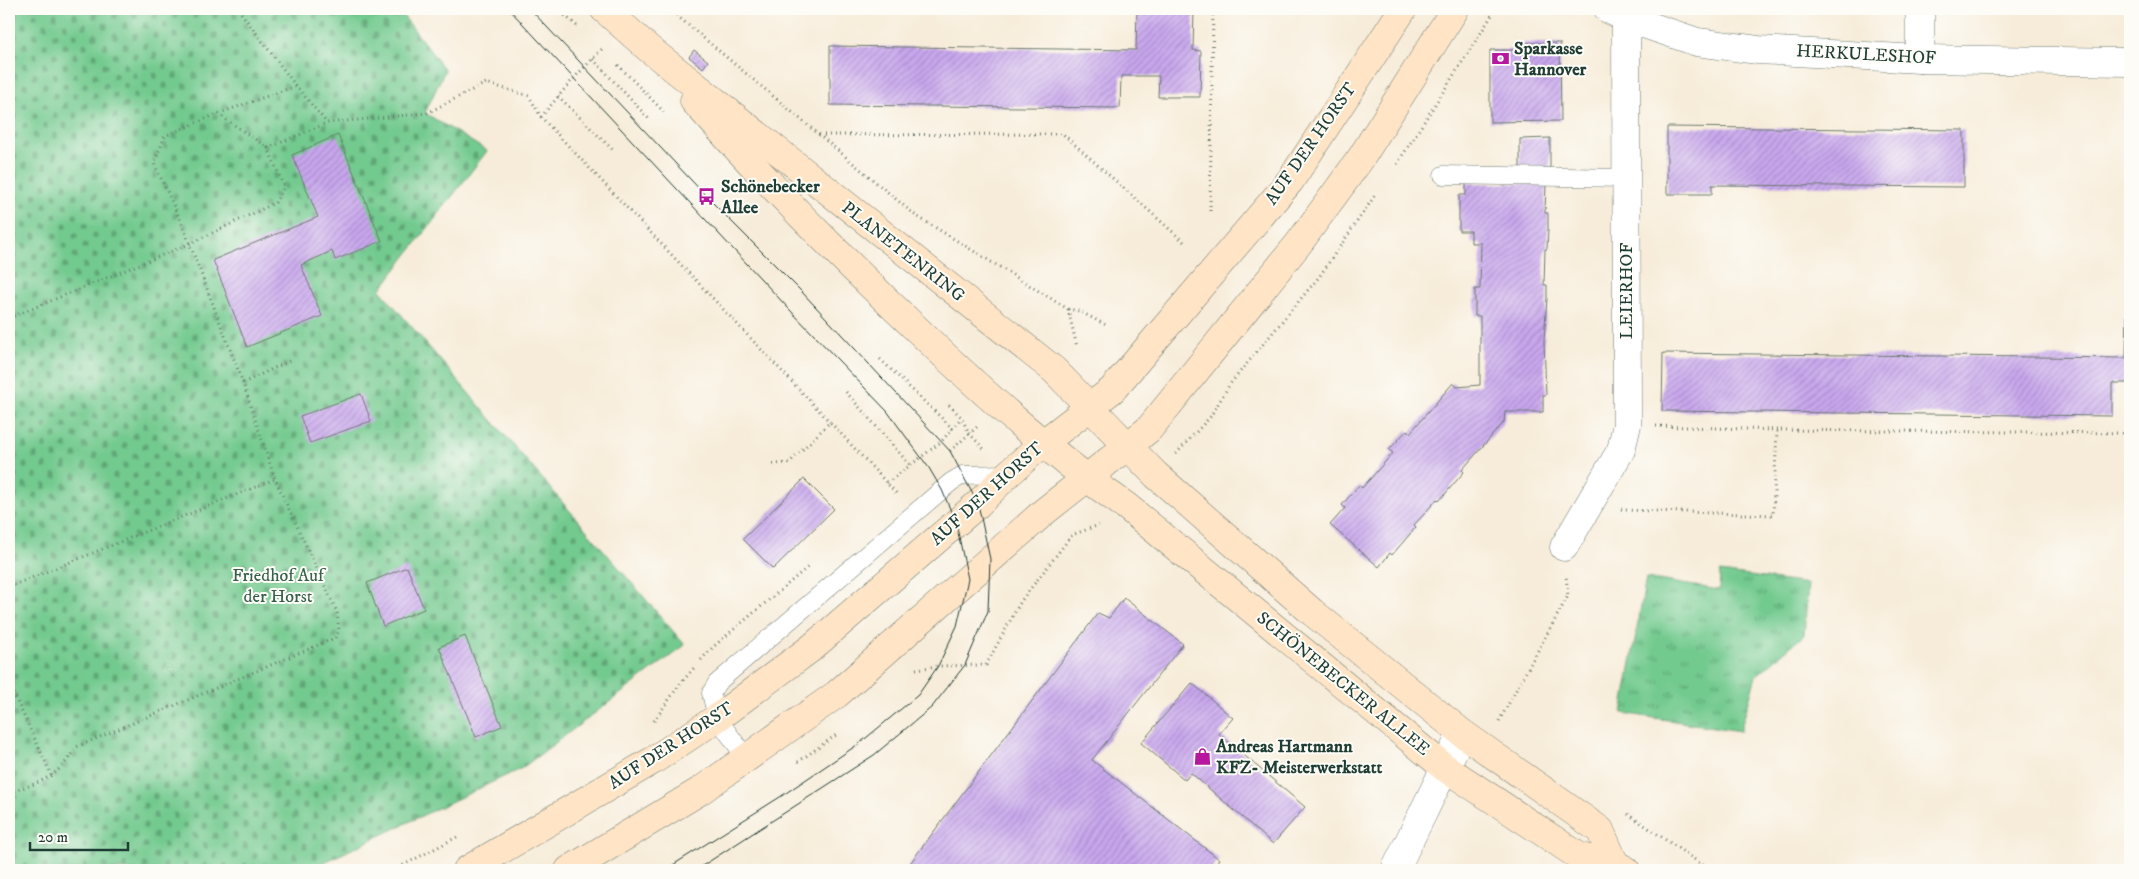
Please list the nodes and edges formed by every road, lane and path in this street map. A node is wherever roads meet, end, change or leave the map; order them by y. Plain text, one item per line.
1 (238, 9) edge
2 (557, 9) edge
3 (604, 9) edge
4 (670, 9) edge
5 (1213, 9) edge
6 (1403, 9) edge
7 (1455, 9) edge
8 (1920, 9) edge
9 (1617, 13) edge
10 (578, 27) dead end
11 (648, 48) junction
12 (602, 49) dead end
13 (593, 59) junction
14 (1920, 59) junction
15 (2130, 62) edge
16 (296, 86) junction
17 (558, 96) junction
18 (217, 114) junction
19 (540, 117) junction
20 (650, 120) dead end
21 (327, 123) junction
22 (819, 135) junction
23 (268, 148) junction
24 (615, 152) dead end
25 (1443, 175) dead end
26 (1627, 178) junction
27 (1210, 211) dead end
28 (1184, 242) dead end
29 (189, 244) junction
30 (1068, 309) junction
31 (9, 318) edge
32 (1106, 325) dead end
33 (1078, 351) dead end
34 (880, 359) dead end
35 (291, 360) dead end
36 (243, 383) junction
37 (846, 392) dead end
38 (1090, 406) junction
39 (961, 417) dead end
40 (830, 422) junction
41 (1627, 425) junction
42 (953, 429) junction
43 (1777, 430) junction
44 (2130, 433) edge
45 (1042, 444) junction
46 (1128, 445) junction
47 (773, 464) dead end
48 (910, 465) junction
49 (1085, 478) junction
50 (275, 479) junction
51 (887, 483) junction
52 (1594, 496) junction
53 (889, 500) dead end
54 (1072, 535) dead end
55 (1564, 547) joint
56 (812, 564) dead end
57 (9, 587) edge
58 (917, 668) dead end
59 (9, 684) edge
60 (717, 718) junction
61 (652, 724) dead end
62 (1496, 725) dead end
63 (1462, 733) junction
64 (747, 759) junction
65 (1444, 768) junction
66 (52, 776) junction
67 (9, 793) edge
68 (1621, 810) dead end
69 (462, 835) dead end
70 (1621, 867) edge
71 (394, 870) edge
72 (466, 870) edge
73 (569, 870) edge
74 (1394, 870) edge
75 (1710, 870) edge

1 - 16 path
2 - 10 path
3 - 11 street, PLANETENRING
4 - 22 path
5 - 27 path
6 - 38 street, AUF DER HORST
7 - 46 street
8 - 14 street
9 - 14 street, HERKULESHOF
9 - 26 street, LEIERHOF
11 - 38 street, PLANETENRING
11 - 45 street, PLANETENRING
12 - 13 path
13 - 17 path
13 - 20 path
14 - 15 street, HERKULESHOF
16 - 18 path
16 - 21 path
17 - 19 path
17 - 24 path
18 - 23 path
18 - 29 path
19 - 21 path
19 - 40 path
21 - 23 path
22 - 28 path
22 - 30 path
23 - 29 path
25 - 26 lane
26 - 41 street, LEIERHOF
29 - 31 path
29 - 36 path
30 - 32 path
30 - 33 path
34 - 42 path
35 - 36 path
36 - 50 path
37 - 48 path
38 - 45 street, AUF DER HORST
38 - 46 street, PLANETENRING
39 - 42 path
40 - 47 path
40 - 51 path
41 - 43 path
41 - 52 street, LEIERHOF
42 - 48 path
43 - 44 path
43 - 52 path
45 - 49 street, PLANETENRING
45 - 60 street, AUF DER HORST
46 - 49 street
46 - 63 street, SCHÖNEBECKER ALLEE
48 - 51 path
49 - 64 street
49 - 65 street, SCHÖNEBECKER ALLEE
50 - 57 path
50 - 66 path
51 - 53 path
52 - 55 street, LEIERHOF
54 - 58 path
55 - 62 path
56 - 61 path
59 - 66 path
60 - 64 lane
60 - 72 street, AUF DER HORST
63 - 65 street
63 - 70 street, SCHÖNEBECKER ALLEE
64 - 73 street
65 - 70 street, SCHÖNEBECKER ALLEE
65 - 74 street
66 - 67 path
68 - 75 path
69 - 71 path

